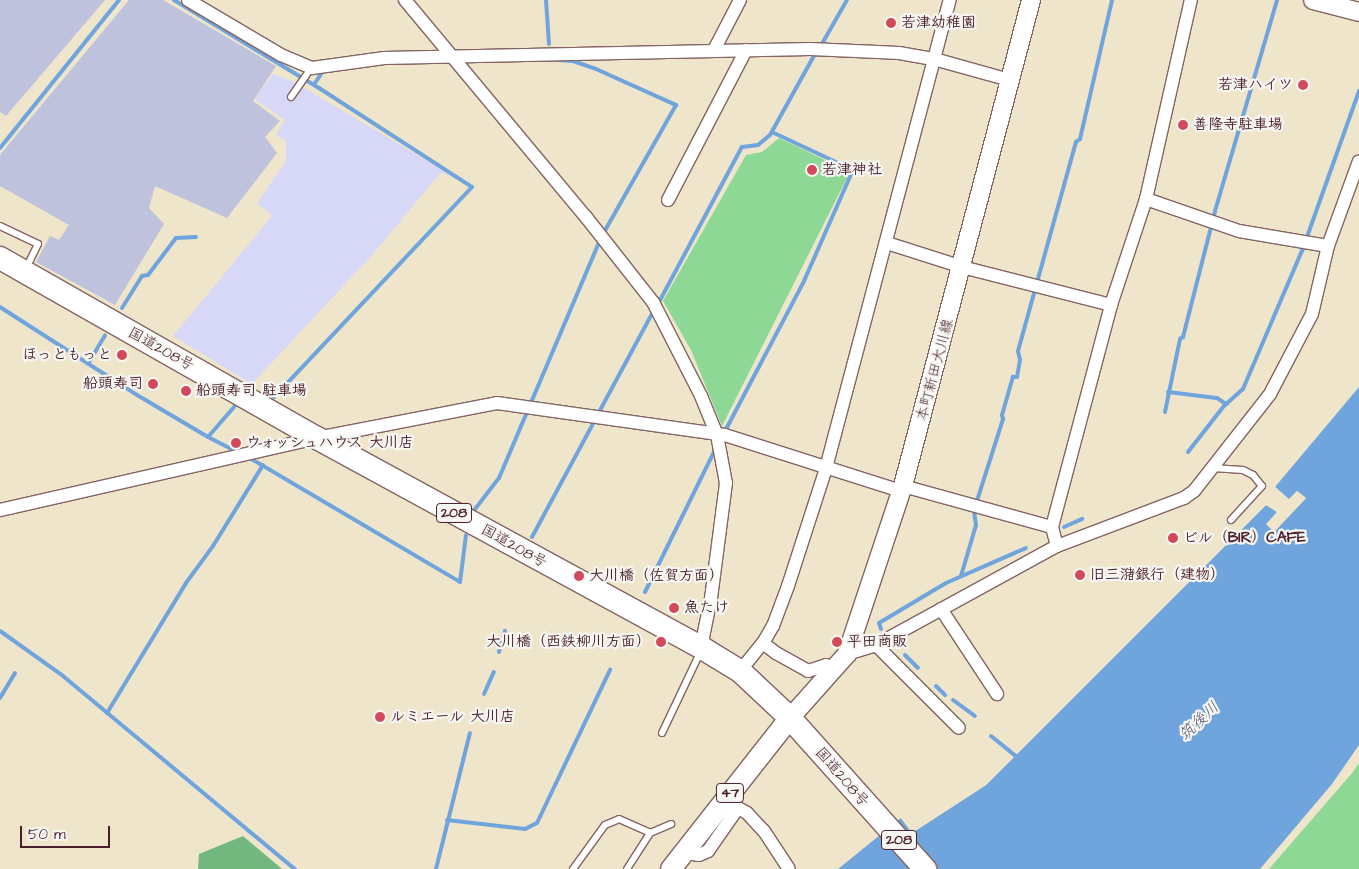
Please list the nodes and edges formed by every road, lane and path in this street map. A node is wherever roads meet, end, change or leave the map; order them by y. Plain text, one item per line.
1 (188, 0) edge
2 (405, 0) edge
3 (740, 0) edge
4 (950, 0) edge
5 (1031, 0) edge
6 (1191, 0) edge
7 (1313, 0) edge
8 (1359, 12) edge
9 (714, 50) junction
10 (746, 50) junction
11 (451, 56) junction
12 (934, 59) junction
13 (307, 74) dead end
14 (1009, 80) junction
15 (291, 97) dead end
16 (1359, 161) edge
17 (1146, 199) junction
18 (668, 200) dead end
19 (0, 226) edge
20 (886, 243) junction
21 (1328, 246) junction
22 (0, 258) edge
23 (962, 267) junction
24 (25, 272) junction
25 (1111, 305) junction
26 (717, 435) junction
27 (317, 438) junction
28 (826, 468) junction
29 (1213, 468) junction
30 (902, 488) junction
31 (0, 510) edge
32 (1230, 520) dead end
33 (1052, 527) junction
34 (1057, 546) junction
35 (941, 609) junction
36 (764, 643) junction
37 (876, 645) junction
38 (701, 647) junction
39 (847, 654) junction
40 (833, 669) junction
41 (740, 672) junction
42 (997, 694) dead end
43 (790, 718) junction
44 (958, 728) dead end
45 (662, 733) dead end
46 (671, 824) dead end
47 (650, 833) junction
48 (684, 852) junction
49 (574, 869) edge
50 (627, 869) edge
51 (671, 869) edge
52 (789, 869) edge
53 (925, 869) edge

1 - 11 street
2 - 11 street
3 - 9 street
4 - 12 street
5 - 14 main road, 本町新田大川線
6 - 17 street
7 - 8 main road
9 - 10 street
9 - 11 street
10 - 12 street
10 - 18 street
11 - 26 street
12 - 14 street
12 - 20 street
13 - 15 lane
14 - 23 main road, 本町新田大川線
16 - 21 street
17 - 21 street
17 - 25 street
19 - 24 lane
20 - 23 street
20 - 28 street
21 - 29 street
22 - 24 highway, 国道208号 / 208
23 - 25 street
23 - 30 main road, 本町新田大川線
24 - 27 highway, 国道208号 / 208
25 - 33 street
26 - 27 street
26 - 28 street
26 - 38 street
27 - 31 street
27 - 38 highway, 国道208号 / 208
28 - 30 street
28 - 36 street
29 - 32 lane
29 - 34 street
30 - 33 street
30 - 39 main road, 本町新田大川線
33 - 34 street
34 - 35 street
35 - 37 street
35 - 42 street
36 - 40 street
36 - 41 street
37 - 39 street
37 - 44 street
38 - 41 highway, 国道208号 / 208
38 - 45 lane
39 - 40 main road, 本町新田大川線
40 - 43 main road, 本町新田大川線
41 - 43 highway, 国道208号 / 208
43 - 48 main road, 47
43 - 53 highway, 国道208号 / 208
46 - 47 lane
47 - 49 lane
47 - 50 lane
48 - 51 main road, 47
48 - 52 street

